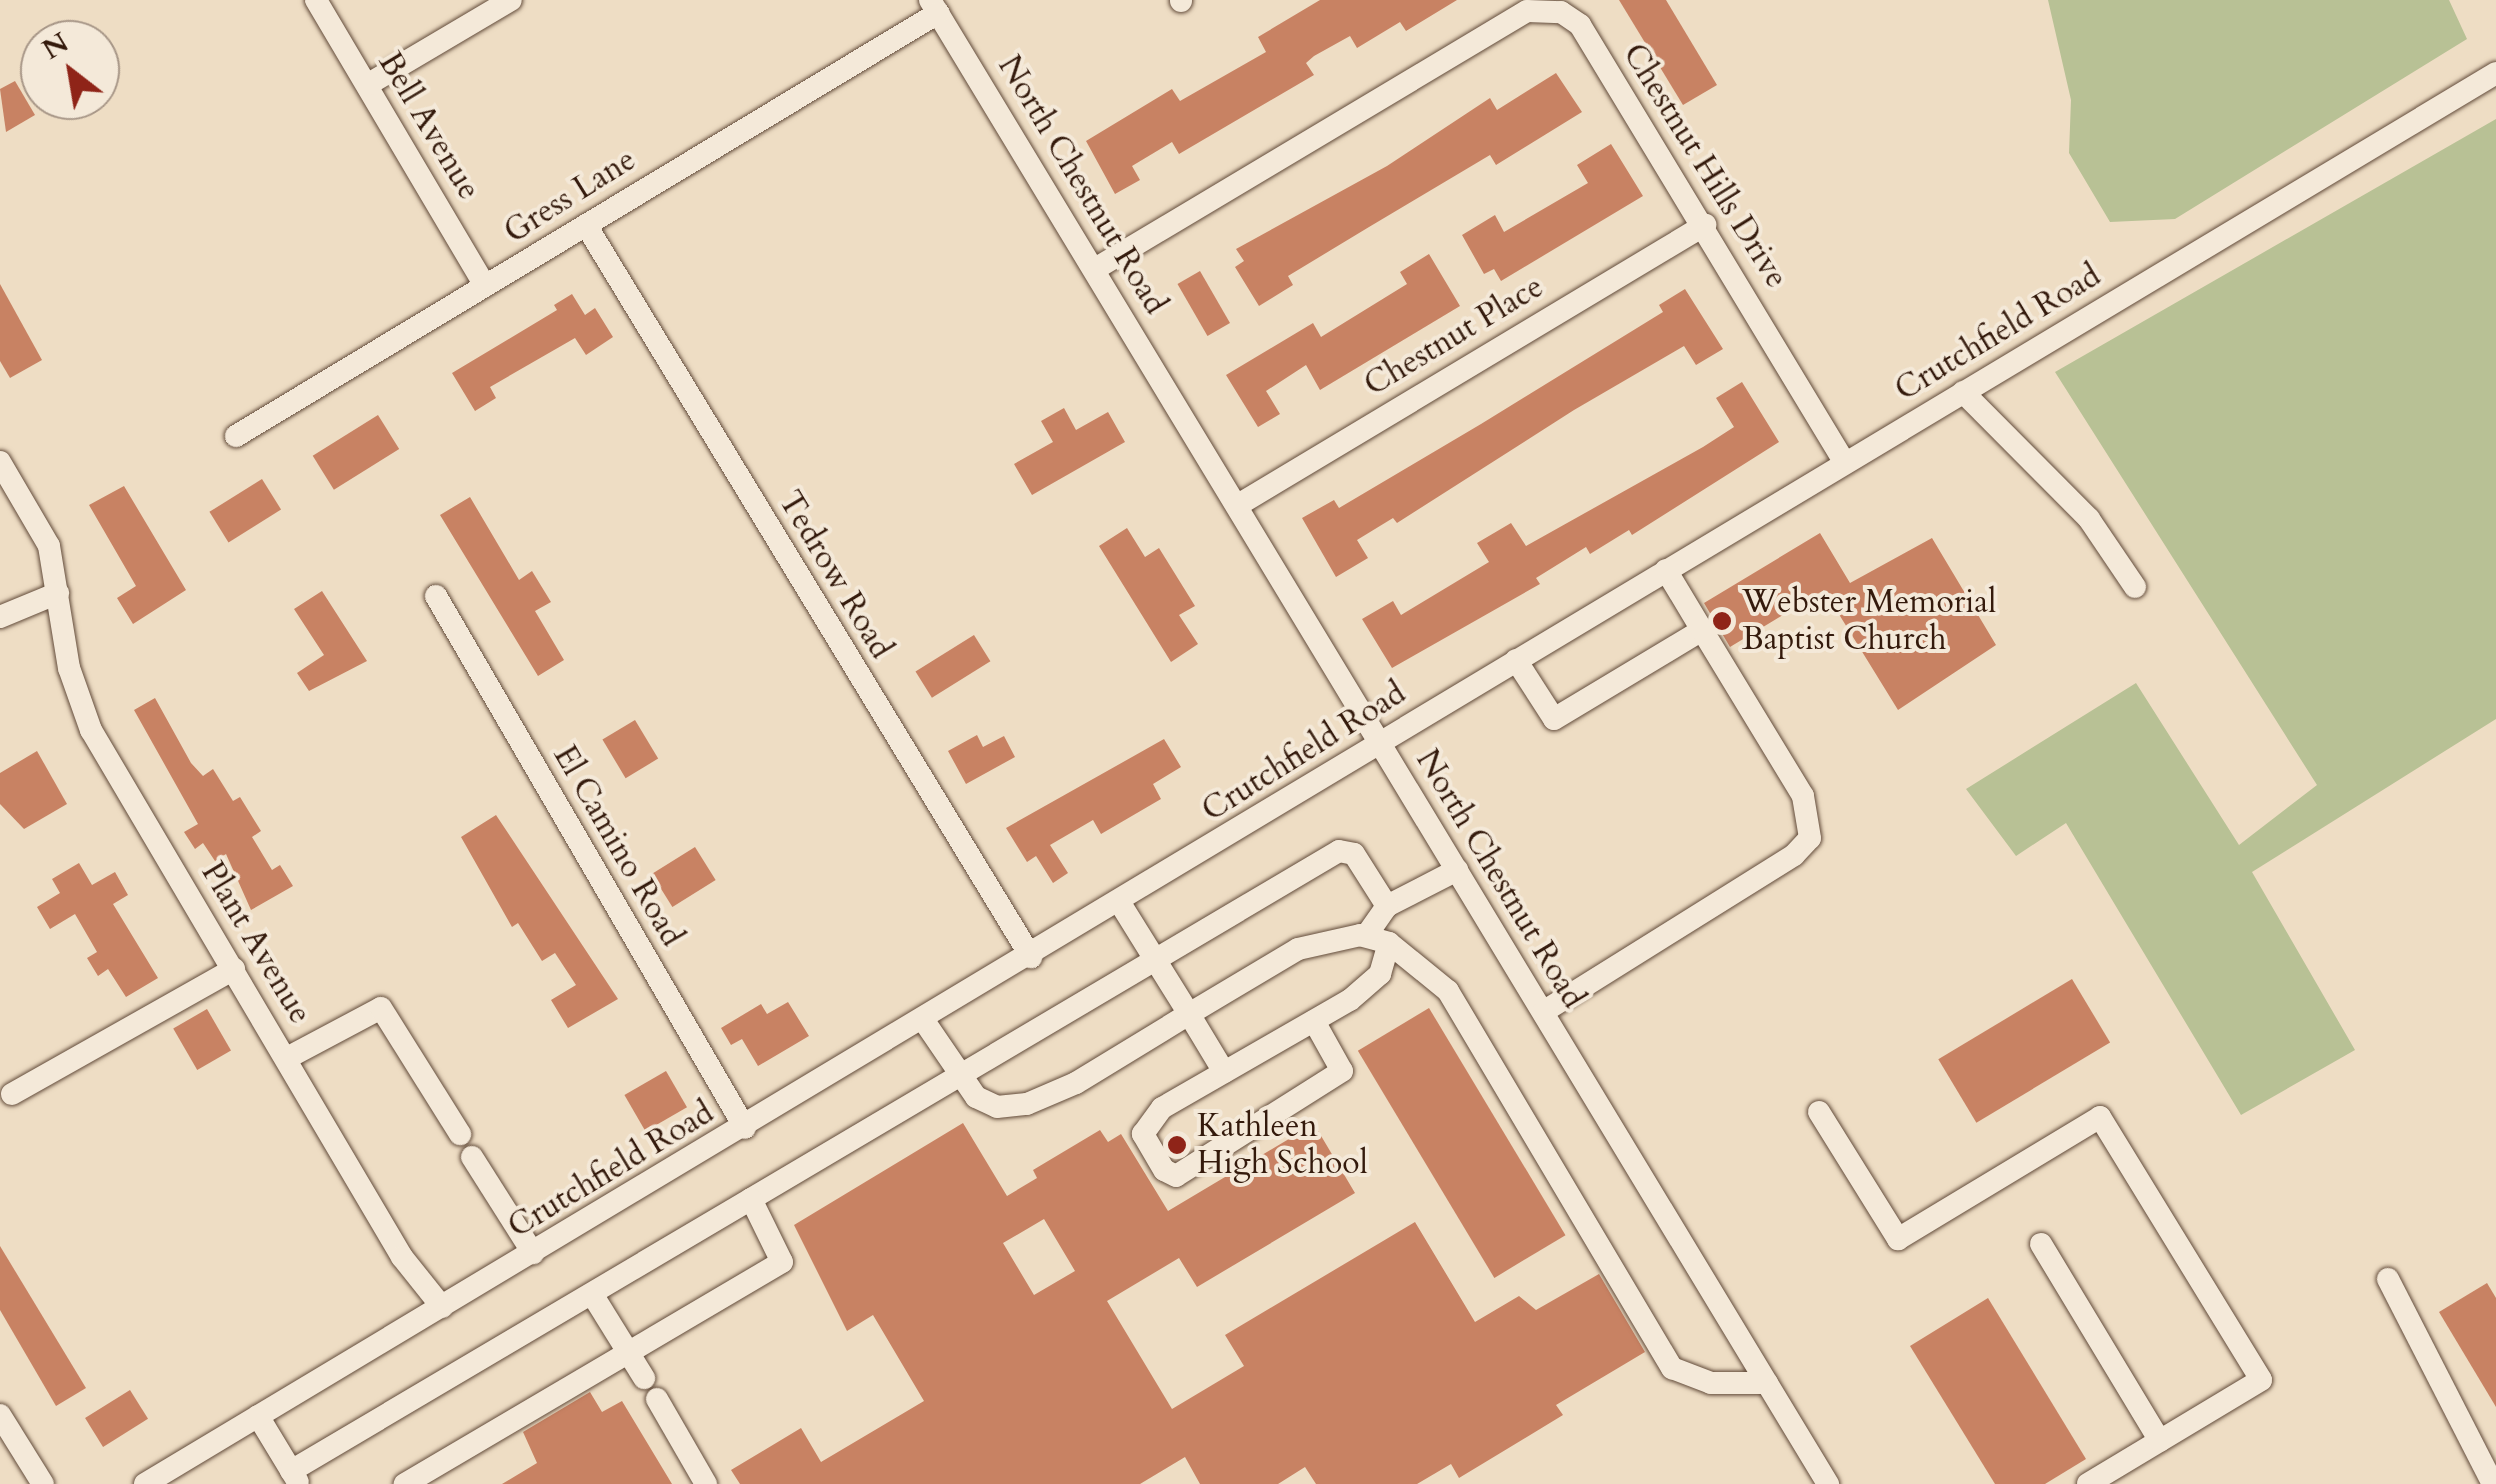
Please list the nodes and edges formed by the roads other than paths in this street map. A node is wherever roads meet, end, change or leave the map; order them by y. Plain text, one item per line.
1 (316, 0) edge
2 (511, 0) edge
3 (934, 6) edge
4 (2496, 72) edge
5 (367, 85) junction
6 (586, 225) junction
7 (1705, 225) junction
8 (1095, 269) junction
9 (485, 286) junction
10 (1963, 392) junction
11 (236, 436) dead end
12 (0, 462) edge
13 (1844, 463) junction
14 (1238, 505) junction
15 (1666, 570) junction
16 (2136, 588) dead end
17 (58, 593) junction
18 (436, 596) dead end
19 (0, 617) edge
20 (1702, 630) junction
21 (1516, 660) junction
22 (1380, 744) junction
23 (1457, 870) junction
24 (1120, 903) junction
25 (1386, 906) junction
26 (1378, 939) junction
27 (1031, 957) junction
28 (1157, 962) junction
29 (234, 969) junction
30 (1543, 1012) junction
31 (1188, 1014) junction
32 (924, 1020) junction
33 (1314, 1022) junction
34 (287, 1058) junction
35 (1224, 1072) junction
36 (963, 1078) junction
37 (12, 1094) dead end
38 (1819, 1112) dead end
39 (745, 1128) junction
40 (460, 1134) dead end
41 (472, 1157) dead end
42 (752, 1199) junction
43 (2041, 1244) dead end
44 (533, 1253) junction
45 (2388, 1279) dead end
46 (592, 1294) junction
47 (442, 1307) junction
48 (628, 1350) junction
49 (644, 1378) dead end
50 (1767, 1383) junction
51 (657, 1399) dead end
52 (0, 1415) edge
53 (258, 1416) junction
54 (2160, 1441) junction
55 (295, 1477) edge
56 (43, 1484) edge
57 (145, 1484) edge
58 (406, 1484) edge
59 (706, 1484) edge
60 (1828, 1484) edge
61 (2088, 1484) edge
62 (2493, 1484) edge

1 - 5 street, Bell Avenue
2 - 5 street
3 - 6 street, Gress Lane
3 - 8 street, North Chestnut Road
4 - 10 street, Crutchfield Road
5 - 9 street, Bell Avenue
6 - 9 street, Gress Lane
6 - 27 street, Tedrow Road
7 - 8 street, Chestnut Hills Drive
7 - 13 street, Chestnut Hills Drive
7 - 14 street, Chestnut Place
8 - 14 street, North Chestnut Road
9 - 11 street, Gress Lane
10 - 13 street, Crutchfield Road
10 - 16 street
12 - 17 street, Plant Avenue
13 - 15 street, Crutchfield Road
14 - 22 street, North Chestnut Road
15 - 20 street
15 - 21 street, Crutchfield Road
17 - 19 street
17 - 29 street, Plant Avenue
18 - 39 street, El Camino Road
20 - 21 street
20 - 30 street
21 - 22 street, Crutchfield Road
22 - 23 street, North Chestnut Road
22 - 24 street, Crutchfield Road
23 - 25 street
23 - 30 street, North Chestnut Road
24 - 27 street, Crutchfield Road
24 - 28 street
25 - 26 street
25 - 28 street
26 - 31 street
26 - 33 street
26 - 50 street
27 - 32 street, Crutchfield Road
28 - 31 street
28 - 36 street
29 - 34 street, Plant Avenue
29 - 37 street
30 - 50 street, North Chestnut Road
31 - 35 street
31 - 36 street
32 - 36 street
32 - 39 street, Crutchfield Road
33 - 35 street
33 - 35 street
34 - 40 street
34 - 47 street, Plant Avenue
36 - 42 street
38 - 54 street
39 - 44 street, Crutchfield Road
41 - 44 street
42 - 46 street
42 - 48 street
43 - 54 street
44 - 47 street, Crutchfield Road
45 - 62 street
46 - 48 street
46 - 55 street
47 - 53 street, Crutchfield Road
48 - 49 street
48 - 58 street
50 - 60 street, North Chestnut Road
51 - 59 street
52 - 56 street
53 - 55 street
53 - 57 street, Crutchfield Road
54 - 61 street

